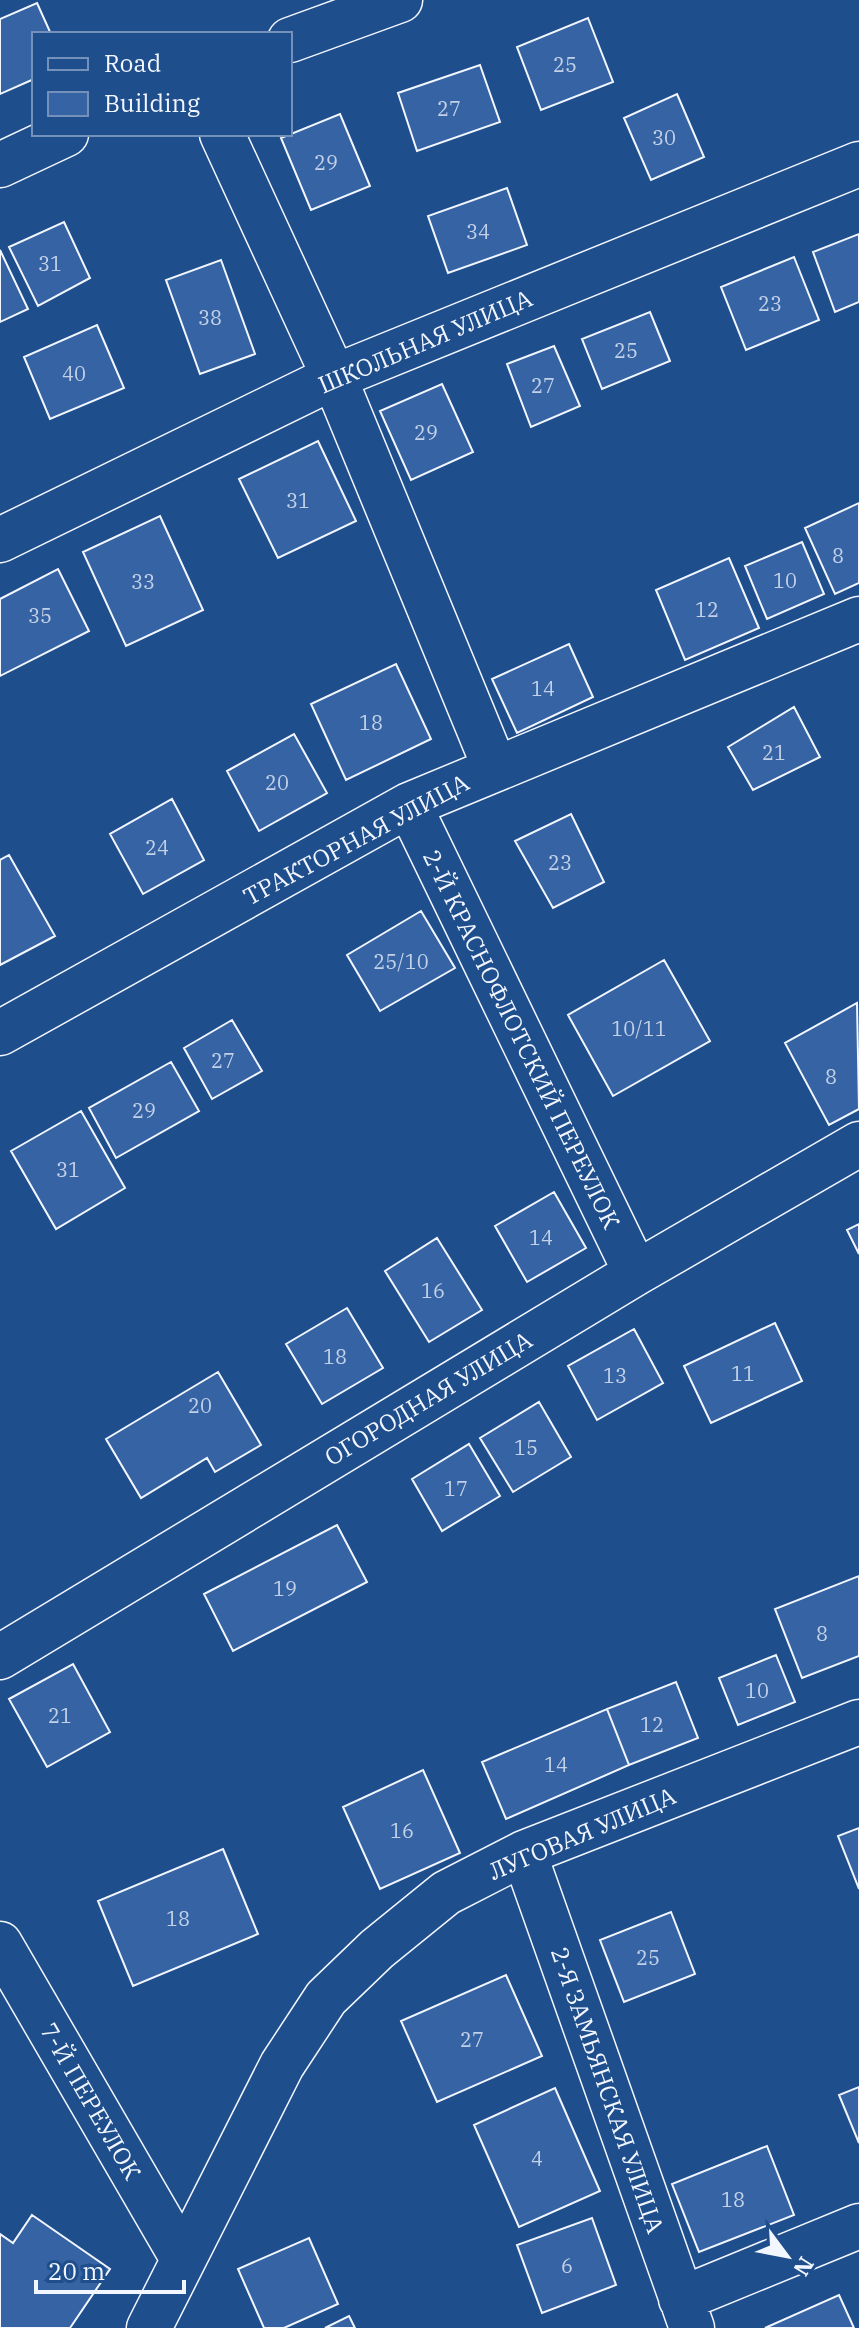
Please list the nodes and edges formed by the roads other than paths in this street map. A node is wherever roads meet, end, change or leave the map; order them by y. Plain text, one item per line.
1 (400, 0) edge
2 (292, 39) edge
3 (62, 136) edge
4 (223, 136) edge
5 (859, 164) edge
6 (0, 165) edge
7 (334, 377) junction
8 (0, 540) edge
9 (859, 619) edge
10 (495, 768) junction
11 (409, 805) junction
12 (0, 1033) edge
13 (859, 1144) edge
14 (636, 1273) junction
15 (0, 1657) edge
16 (859, 1722) edge
17 (524, 1853) junction
18 (0, 1944) edge
19 (859, 2226) edge
20 (183, 2259) junction
21 (687, 2314) edge
22 (149, 2328) edge

1 - 2 street
3 - 6 street
4 - 7 street
5 - 7 street, ШКОЛЬНАЯ УЛИЦА
7 - 8 street, ШКОЛЬНАЯ УЛИЦА
7 - 10 street
9 - 10 street, ТРАКТОРНАЯ УЛИЦА
10 - 11 street, ТРАКТОРНАЯ УЛИЦА
11 - 12 street, ТРАКТОРНАЯ УЛИЦА
11 - 14 street, 2-Й КРАСНОФЛОТСКИЙ ПЕРЕУЛОК
13 - 14 street, ОГОРОДНАЯ УЛИЦА
14 - 15 street, ОГОРОДНАЯ УЛИЦА
16 - 17 street, ЛУГОВАЯ УЛИЦА
17 - 20 street, ЛУГОВАЯ УЛИЦА
17 - 21 street, 2-Я ЗАМЬЯНСКАЯ УЛИЦА
18 - 20 street, 7-Й ПЕРЕУЛОК
19 - 21 street
20 - 22 street, ЛУГОВАЯ УЛИЦА

